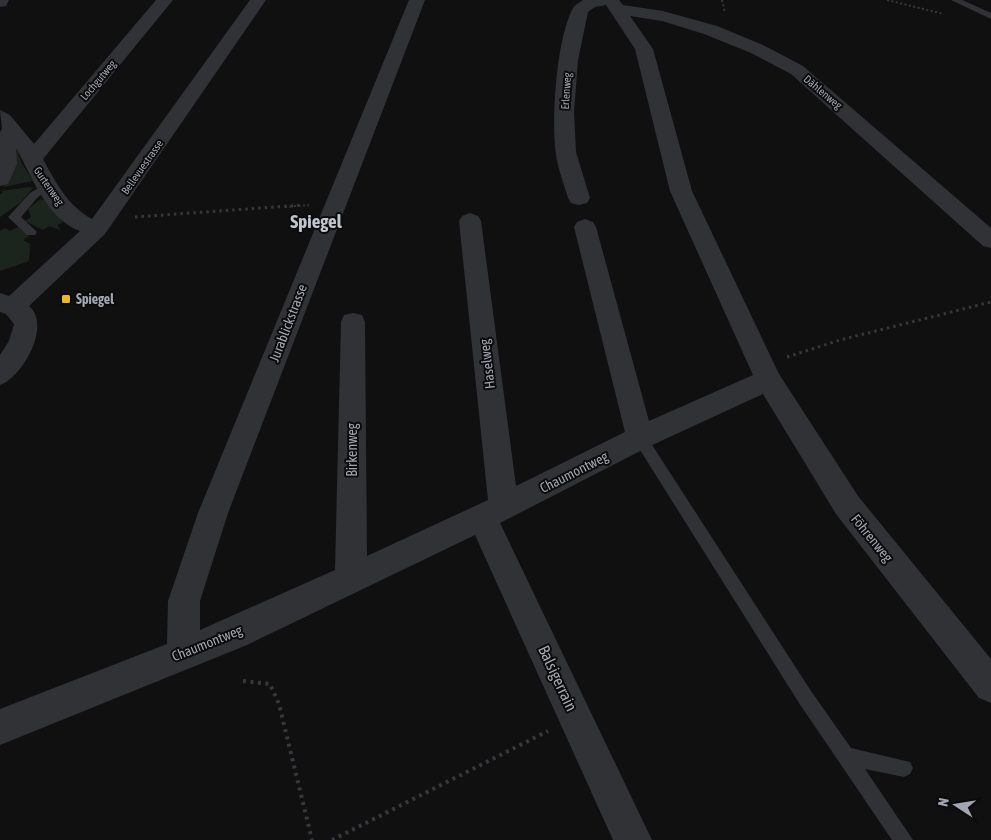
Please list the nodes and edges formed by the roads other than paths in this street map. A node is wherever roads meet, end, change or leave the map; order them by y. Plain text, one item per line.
1 (165, 0) edge
2 (258, 0) edge
3 (417, 0) edge
4 (955, 0) edge
5 (612, 3) edge
6 (991, 16) edge
7 (6, 122) edge
8 (31, 160) junction
9 (0, 179) edge
10 (47, 186) junction
11 (579, 198) dead end
12 (470, 221) dead end
13 (586, 227) dead end
14 (97, 229) junction
15 (31, 232) dead end
16 (991, 240) edge
17 (6, 304) edge
18 (353, 322) dead end
19 (764, 373) junction
20 (0, 375) edge
21 (640, 438) junction
22 (493, 512) junction
23 (351, 578) junction
24 (183, 653) junction
25 (991, 686) edge
26 (0, 727) edge
27 (845, 756) junction
28 (904, 768) dead end
29 (633, 840) edge
30 (903, 840) edge

1 - 8 street, Lochgutweg
2 - 14 street, Bellevuestrasse
3 - 24 street, Jurablickstrasse
4 - 6 lane
5 - 11 street, Erlenweg
5 - 16 street, Dählenweg
5 - 19 street
7 - 8 street, Gurtenweg
7 - 9 street, Gurtenweg
8 - 10 street, Gurtenweg
10 - 14 street, Gurtenweg
10 - 15 lane
12 - 22 street, Haselweg
13 - 21 street
14 - 17 street, Bellevuestrasse
17 - 20 street
18 - 23 street, Birkenweg
19 - 21 street, Chaumontweg
19 - 25 street, Föhrenweg
21 - 22 street, Chaumontweg
21 - 27 lane
22 - 23 street, Chaumontweg
22 - 29 street, Balsigerrain
23 - 24 street, Chaumontweg
24 - 26 street, Chaumontweg
27 - 28 lane
27 - 30 lane

